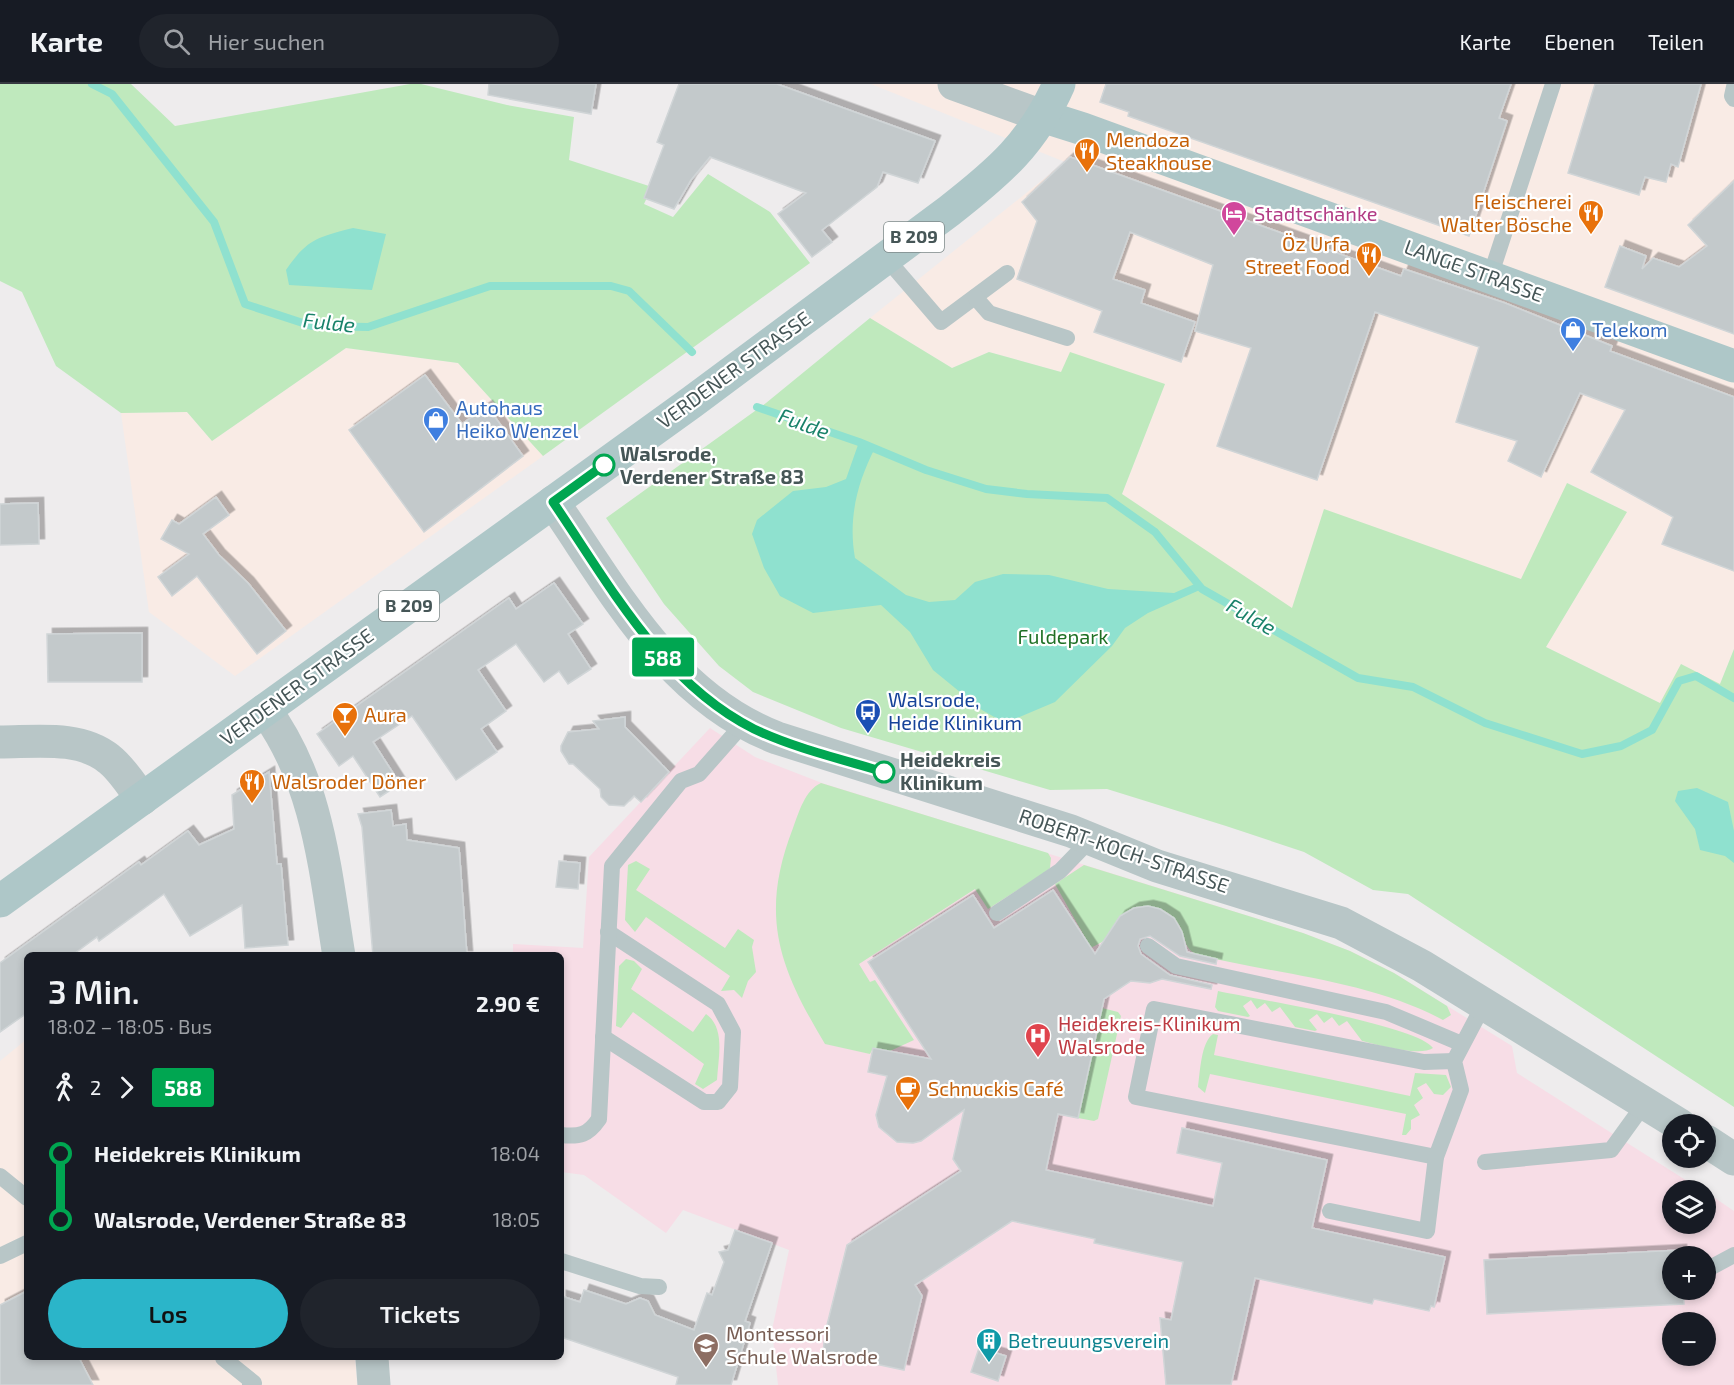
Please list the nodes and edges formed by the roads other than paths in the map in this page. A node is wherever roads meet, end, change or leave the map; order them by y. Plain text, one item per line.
1 (954, 84) edge
2 (1059, 84) edge
3 (1553, 84) edge
4 (1734, 87) edge
5 (1734, 99) edge
6 (1045, 117) junction
7 (886, 258) junction
8 (1007, 273) dead end
9 (1490, 277) junction
10 (975, 297) junction
11 (1066, 338) dead end
12 (1734, 366) edge
13 (553, 502) junction
14 (265, 710) junction
15 (744, 723) junction
16 (0, 742) edge
17 (142, 799) junction
18 (1091, 839) junction
19 (0, 902) edge
20 (997, 913) dead end
21 (608, 932) junction
22 (1148, 946) dead end
23 (338, 952) edge
24 (1484, 1004) junction
25 (603, 1037) junction
26 (1462, 1044) junction
27 (1454, 1060) junction
28 (1645, 1102) junction
29 (1663, 1114) edge
30 (564, 1135) edge
31 (1716, 1147) edge
32 (1436, 1156) junction
33 (1734, 1159) edge
34 (1485, 1162) dead end
35 (0, 1176) edge
36 (24, 1196) edge
37 (1330, 1210) dead end
38 (24, 1244) edge
39 (1734, 1255) edge
40 (0, 1256) edge
41 (564, 1262) edge
42 (1716, 1265) edge
43 (659, 1287) dead end
44 (225, 1360) edge
45 (372, 1360) edge
46 (250, 1385) edge
47 (374, 1385) edge

1 - 6 street
2 - 6 main road, B 209
3 - 9 lane
4 - 5 lane
6 - 7 main road, VERDENER STRASSE / B 209
6 - 9 main road, LANGE STRASSE
7 - 10 lane
7 - 13 main road, VERDENER STRASSE / B 209
8 - 10 lane
9 - 12 main road, LANGE STRASSE
10 - 11 lane
13 - 14 main road, VERDENER STRASSE / B 209
13 - 15 street, ROBERT-KOCH-STRASSE
14 - 17 main road, VERDENER STRASSE / B 209
14 - 23 street
15 - 18 street, ROBERT-KOCH-STRASSE
15 - 21 lane
16 - 17 street
17 - 19 main road, VERDENER STRASSE / B 209
18 - 20 lane
18 - 24 street, ROBERT-KOCH-STRASSE
21 - 25 lane
21 - 25 lane
22 - 26 lane
24 - 26 lane
24 - 28 street, ROBERT-KOCH-STRASSE
25 - 30 lane
26 - 27 lane
27 - 32 lane
27 - 32 lane
28 - 29 street, ROBERT-KOCH-STRASSE
28 - 34 lane
31 - 33 street
32 - 37 lane
35 - 36 lane
38 - 40 lane
39 - 42 lane
41 - 43 lane
44 - 46 lane
45 - 47 street

